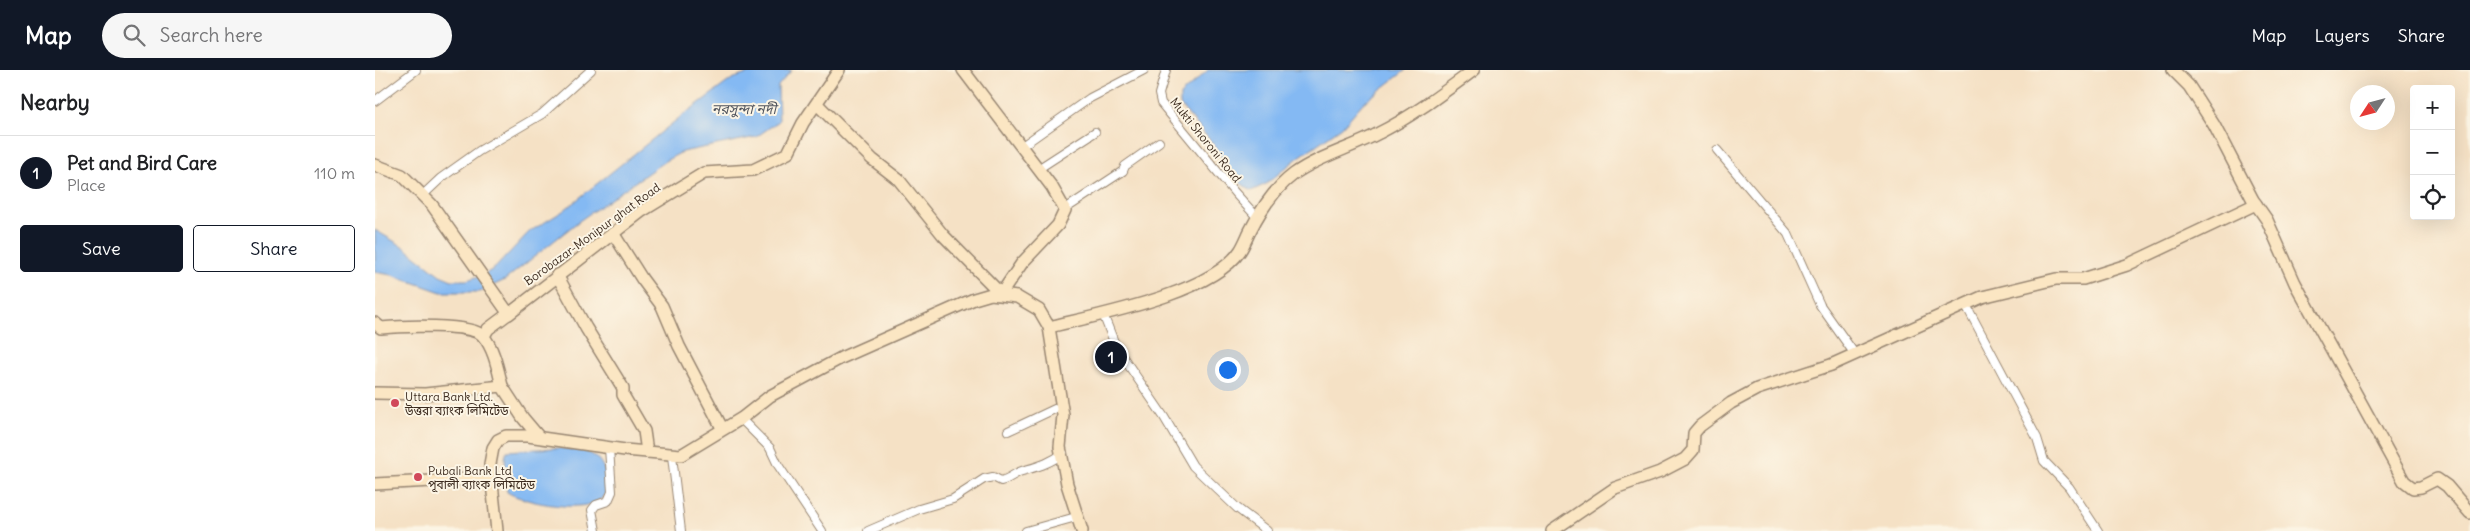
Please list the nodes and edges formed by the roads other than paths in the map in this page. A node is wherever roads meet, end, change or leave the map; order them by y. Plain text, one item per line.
1 (416, 70) edge
2 (591, 70) edge
3 (839, 70) edge
4 (963, 70) edge
5 (1144, 70) edge
6 (1165, 70) edge
7 (1474, 70) edge
8 (2173, 70) edge
9 (375, 100) edge
10 (817, 104) junction
11 (1095, 132) dead end
12 (1159, 142) dead end
13 (1022, 146) junction
14 (1717, 150) dead end
15 (375, 165) edge
16 (1038, 169) junction
17 (423, 195) junction
18 (2256, 204) junction
19 (1065, 209) junction
20 (1257, 217) junction
21 (613, 233) junction
22 (557, 275) junction
23 (1001, 294) junction
24 (1966, 305) junction
25 (508, 314) junction
26 (1103, 314) junction
27 (377, 327) edge
28 (1049, 327) junction
29 (484, 336) junction
30 (1854, 353) junction
31 (502, 386) junction
32 (375, 393) edge
33 (1061, 406) junction
34 (741, 418) junction
35 (722, 428) junction
36 (1008, 431) dead end
37 (539, 437) junction
38 (609, 448) junction
39 (647, 452) junction
40 (1063, 453) junction
41 (672, 456) junction
42 (490, 478) junction
43 (375, 484) edge
44 (2470, 513) edge
45 (1076, 517) junction
46 (497, 531) edge
47 (596, 531) edge
48 (681, 531) edge
49 (822, 531) edge
50 (868, 531) edge
51 (1026, 531) edge
52 (1081, 531) edge
53 (1267, 531) edge
54 (1552, 531) edge
55 (2098, 531) edge

1 - 9 street
2 - 17 street
3 - 10 street, Borobazar-Monipur ghat Road
4 - 13 street
5 - 13 street
6 - 20 street, Mukti Shoroni Road
7 - 20 street
8 - 18 street
10 - 21 street, Borobazar-Monipur ghat Road
10 - 23 street
11 - 16 street
12 - 19 street
13 - 16 street
14 - 30 street
15 - 17 street
16 - 19 street
17 - 25 street
18 - 24 street
18 - 44 street
19 - 23 street
20 - 26 street
21 - 22 street, Borobazar-Monipur ghat Road
21 - 35 street
22 - 25 street, Borobazar-Monipur ghat Road
22 - 39 street
23 - 28 street
23 - 34 street
24 - 30 street
24 - 55 street
25 - 29 street, Borobazar-Monipur ghat Road
26 - 28 street
26 - 53 street
27 - 29 street
28 - 33 street
29 - 31 street
30 - 54 street
31 - 32 street
31 - 37 street
33 - 36 street
33 - 40 street
34 - 35 street
34 - 49 street
35 - 41 street
37 - 38 street
37 - 42 street
38 - 39 street
38 - 47 street
39 - 41 street
40 - 45 street
40 - 50 street
41 - 48 street
42 - 43 street
42 - 46 street
45 - 51 street
45 - 52 street

